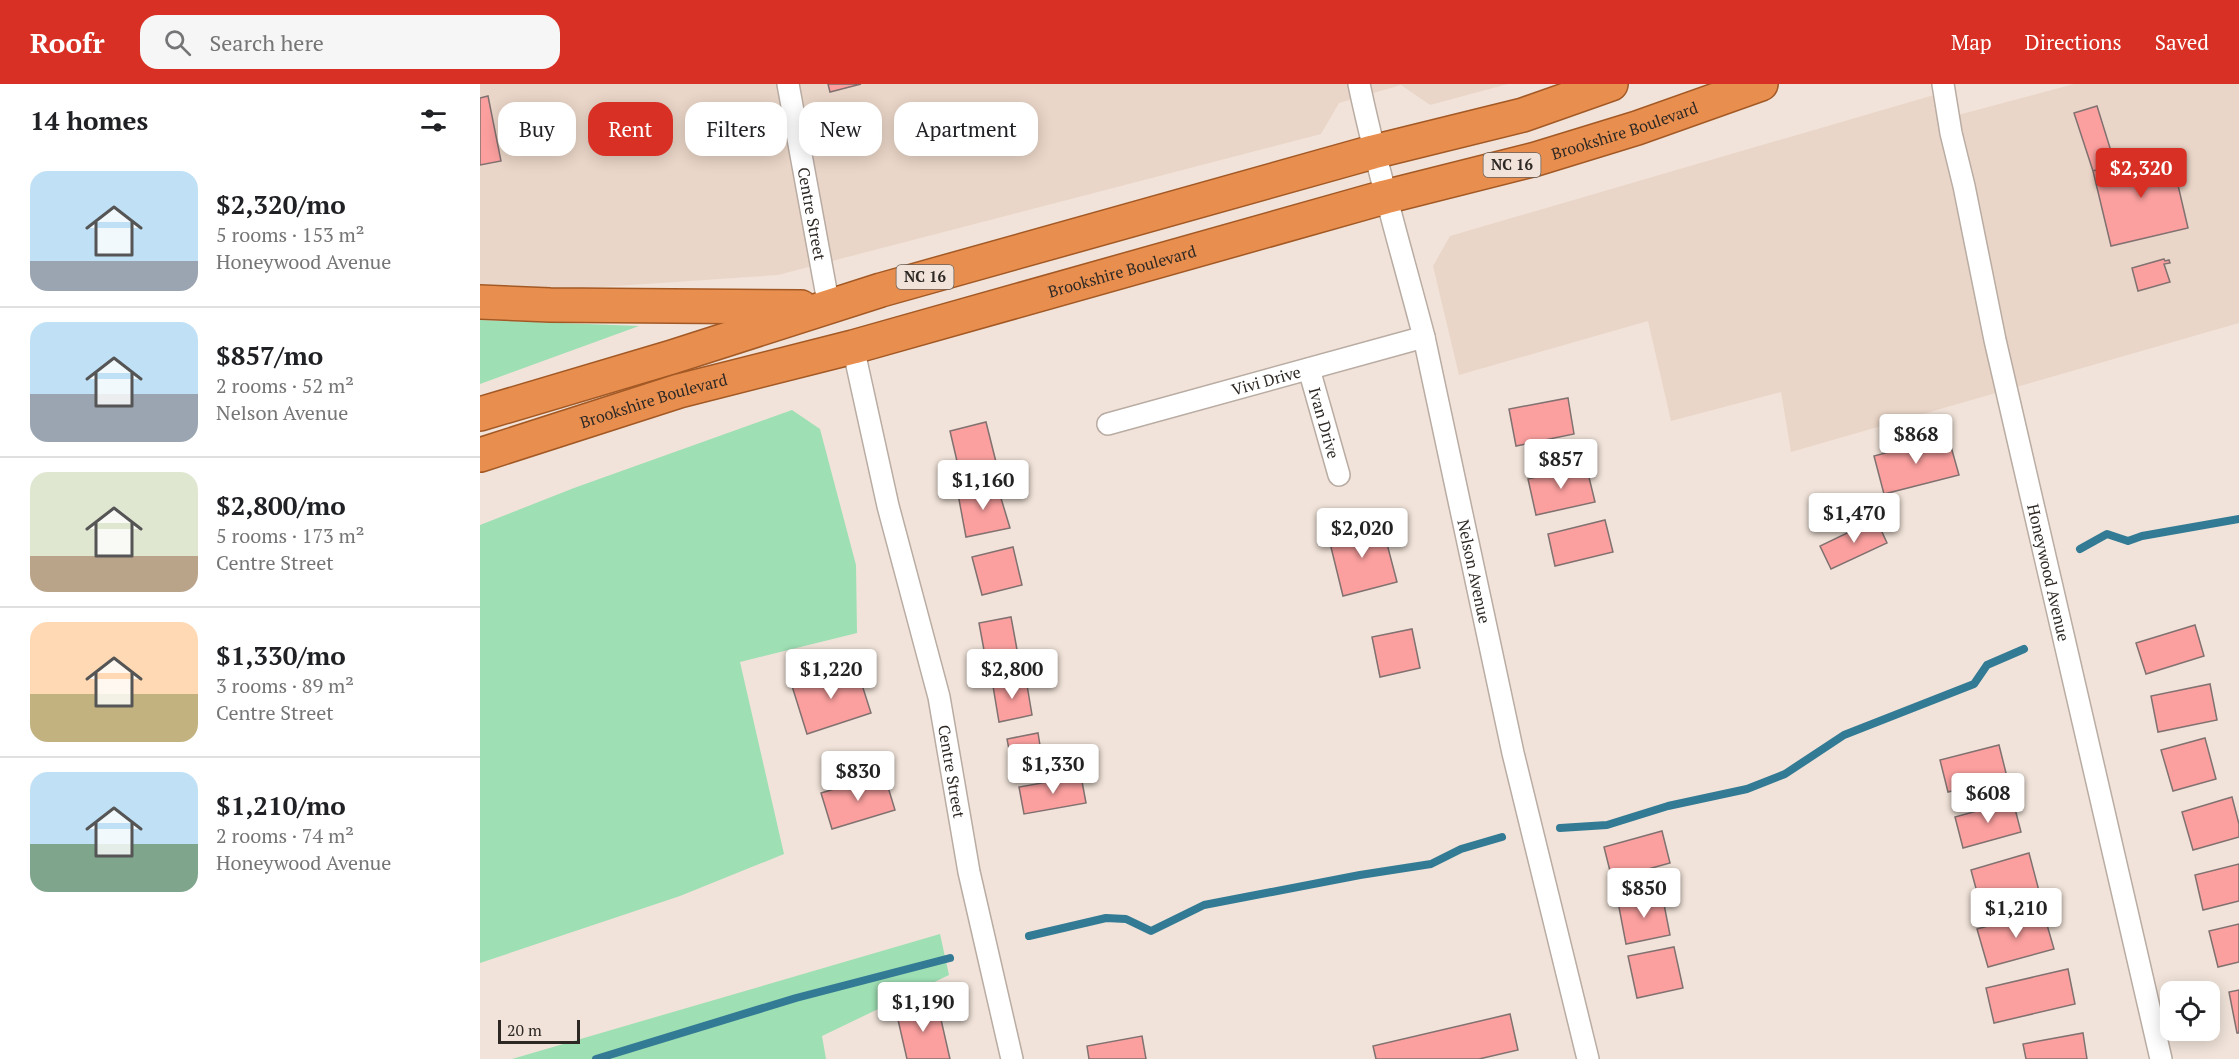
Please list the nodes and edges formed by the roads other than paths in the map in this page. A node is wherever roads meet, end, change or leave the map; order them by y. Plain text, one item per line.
1 (788, 84) edge
2 (1359, 84) edge
3 (1611, 84) edge
4 (1761, 84) edge
5 (1943, 84) edge
6 (1373, 152) junction
7 (1384, 197) junction
8 (480, 302) edge
9 (829, 307) junction
10 (1424, 337) junction
11 (853, 347) junction
12 (1309, 369) junction
13 (480, 414) edge
14 (1108, 424) dead end
15 (480, 455) edge
16 (1339, 475) dead end
17 (1012, 1059) edge
18 (1588, 1059) edge
19 (2160, 1059) edge

1 - 9 street, Centre Street
2 - 6 street, Nelson Avenue
3 - 6 highway, NC 16
4 - 7 highway, Brookshire Boulevard / NC 16
5 - 19 street, Honeywood Avenue
6 - 7 street, Nelson Avenue
6 - 9 highway, NC 16
7 - 10 street, Nelson Avenue
7 - 11 highway, Brookshire Boulevard / NC 16
8 - 9 highway
9 - 13 highway, NC 16
10 - 12 street, Vivi Drive
10 - 18 street, Nelson Avenue
11 - 15 highway, Brookshire Boulevard / NC 16
11 - 17 street, Centre Street
12 - 14 street, Vivi Drive
12 - 16 street, Ivan Drive

